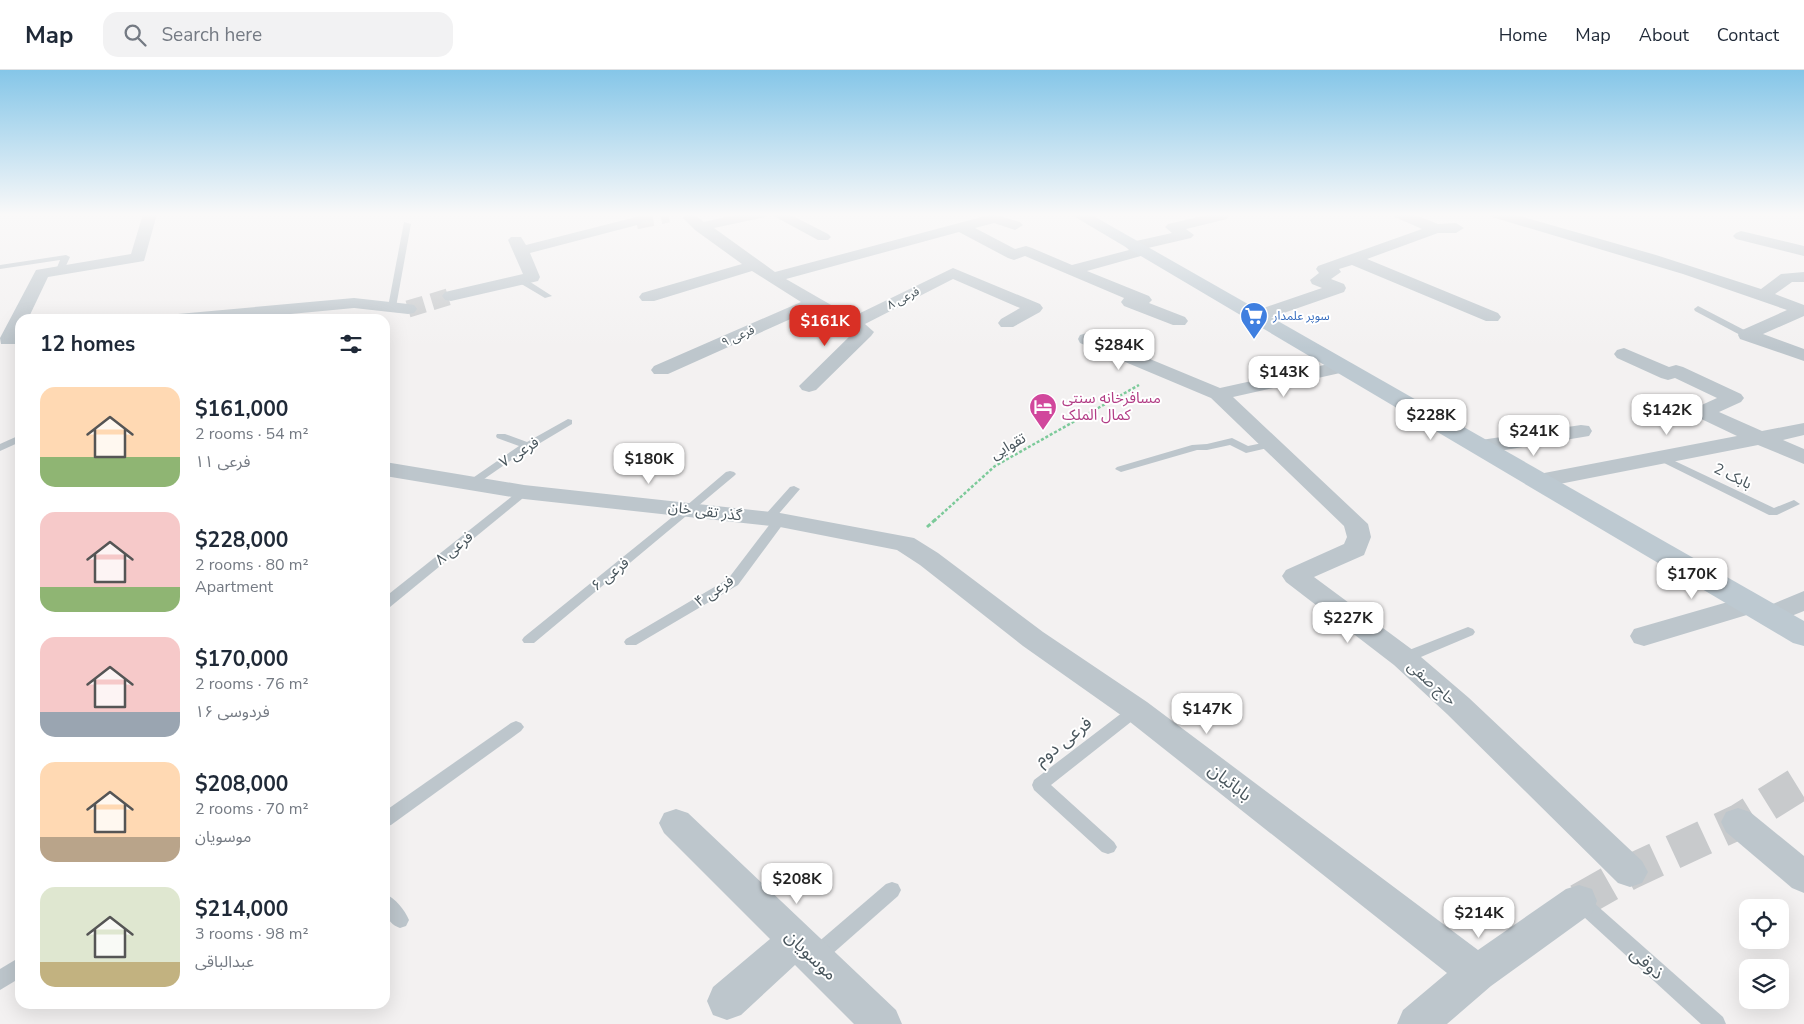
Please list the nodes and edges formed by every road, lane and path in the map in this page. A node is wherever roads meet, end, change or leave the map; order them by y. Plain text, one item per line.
1 (51, 259) edge
2 (65, 259) edge
3 (134, 259) edge
4 (404, 259) edge
5 (524, 259) edge
6 (743, 259) edge
7 (844, 259) edge
8 (1044, 259) edge
9 (1108, 259) edge
10 (1154, 259) edge
11 (1352, 259) joint
12 (1644, 259) edge
13 (753, 266) junction
14 (0, 267) edge
15 (60, 270) junction
16 (1071, 270) junction
17 (1804, 277) edge
18 (772, 278) junction
19 (521, 280) junction
20 (1765, 295) junction
21 (451, 296) tunnel mouth
22 (548, 296) dead end
23 (648, 297) dead end
24 (815, 302) junction
25 (400, 308) joint
26 (1698, 309) dead end
27 (22, 314) edge
28 (230, 314) edge
29 (1255, 317) junction
30 (1492, 317) dead end
31 (1781, 319) junction
32 (1179, 321) dead end
33 (1008, 323) dead end
34 (1804, 327) edge
35 (15, 328) edge
36 (859, 328) junction
37 (1747, 335) junction
38 (1087, 339) dead end
39 (9, 340) edge
40 (1624, 354) dead end
41 (1804, 354) edge
42 (1342, 367) junction
43 (661, 370) dead end
44 (1164, 372) junction
45 (809, 386) dead end
46 (1218, 394) junction
47 (568, 422) dead end
48 (1804, 429) edge
49 (1581, 431) dead end
50 (501, 436) dead end
51 (1759, 438) junction
52 (15, 440) edge
53 (1272, 444) junction
54 (528, 446) junction
55 (1481, 447) junction
56 (0, 448) edge
57 (1660, 456) junction
58 (1804, 457) edge
59 (1121, 469) dead end
60 (390, 470) edge
61 (730, 474) dead end
62 (1540, 481) junction
63 (470, 484) junction
64 (794, 489) dead end
65 (524, 492) junction
66 (1794, 504) dead end
67 (690, 509) junction
68 (774, 519) junction
69 (905, 544) junction
70 (390, 600) edge
71 (1804, 600) edge
72 (1761, 610) junction
73 (1468, 632) dead end
74 (1804, 634) edge
75 (1644, 636) dead end
76 (529, 640) dead end
77 (631, 642) dead end
78 (1404, 658) junction
79 (1136, 710) junction
80 (516, 728) dead end
81 (390, 816) edge
82 (1738, 822) dead end
83 (676, 823) dead end
84 (1108, 847) dead end
85 (1630, 872) dead end
86 (1804, 877) edge
87 (892, 890) dead end
88 (1579, 902) joint
89 (390, 908) edge
90 (400, 920) dead end
91 (805, 949) junction
92 (15, 970) edge
93 (1477, 974) junction
94 (0, 982) edge
95 (727, 1001) dead end
96 (1425, 1021) edge
97 (882, 1024) edge
98 (1716, 1024) edge

1 - 14 lane
2 - 15 lane
3 - 15 street
4 - 25 lane
5 - 19 street
6 - 13 street
7 - 18 street
8 - 16 street
9 - 16 street
10 - 29 main road
11 - 29 street
11 - 30 street
12 - 20 street
13 - 18 street
13 - 23 street
15 - 27 street
16 - 32 street
17 - 20 street
18 - 24 street
19 - 21 street
19 - 22 lane
20 - 31 street
24 - 36 street
24 - 43 street, فرعی ۹
25 - 28 street
26 - 37 lane
29 - 42 main road
31 - 34 street
31 - 37 street
33 - 36 street, فرعی ۸
35 - 39 street
36 - 45 street, فرعی ۸
37 - 41 street
38 - 44 street
40 - 51 street
42 - 46 street
42 - 55 main road
44 - 46 street
44 - 69 path, تقوایی
46 - 53 street, حاج صفی
47 - 54 lane, فرعی ۷
48 - 51 street
49 - 55 street
50 - 54 lane
51 - 57 street
51 - 58 street
52 - 56 lane
53 - 59 lane
53 - 78 street, حاج صفی
54 - 63 lane, فرعی ۷
55 - 62 main road
57 - 62 street
57 - 66 lane, بابک 2
60 - 63 street, گذر تقی خان
61 - 67 lane, فرعی ۶
62 - 72 main road
63 - 65 street, گذر تقی خان
64 - 68 lane, فرعی ۴
65 - 67 street, گذر تقی خان
65 - 70 lane, فرعی ۸
67 - 68 street, گذر تقی خان
67 - 76 lane, فرعی ۶
68 - 69 street, گذر تقی خان
68 - 77 lane, فرعی ۴
69 - 79 street, بابائیان
71 - 72 street
72 - 74 main road
72 - 75 street
73 - 78 lane
78 - 85 street, حاج صفی
79 - 84 lane, فرعی دوم
79 - 93 street, بابائیان
80 - 81 lane
82 - 86 street
83 - 91 street, موسویان
87 - 91 lane
88 - 93 street
88 - 98 lane, ذوقی
89 - 90 lane
91 - 95 street
91 - 97 street, موسویان
92 - 94 lane
93 - 96 street

